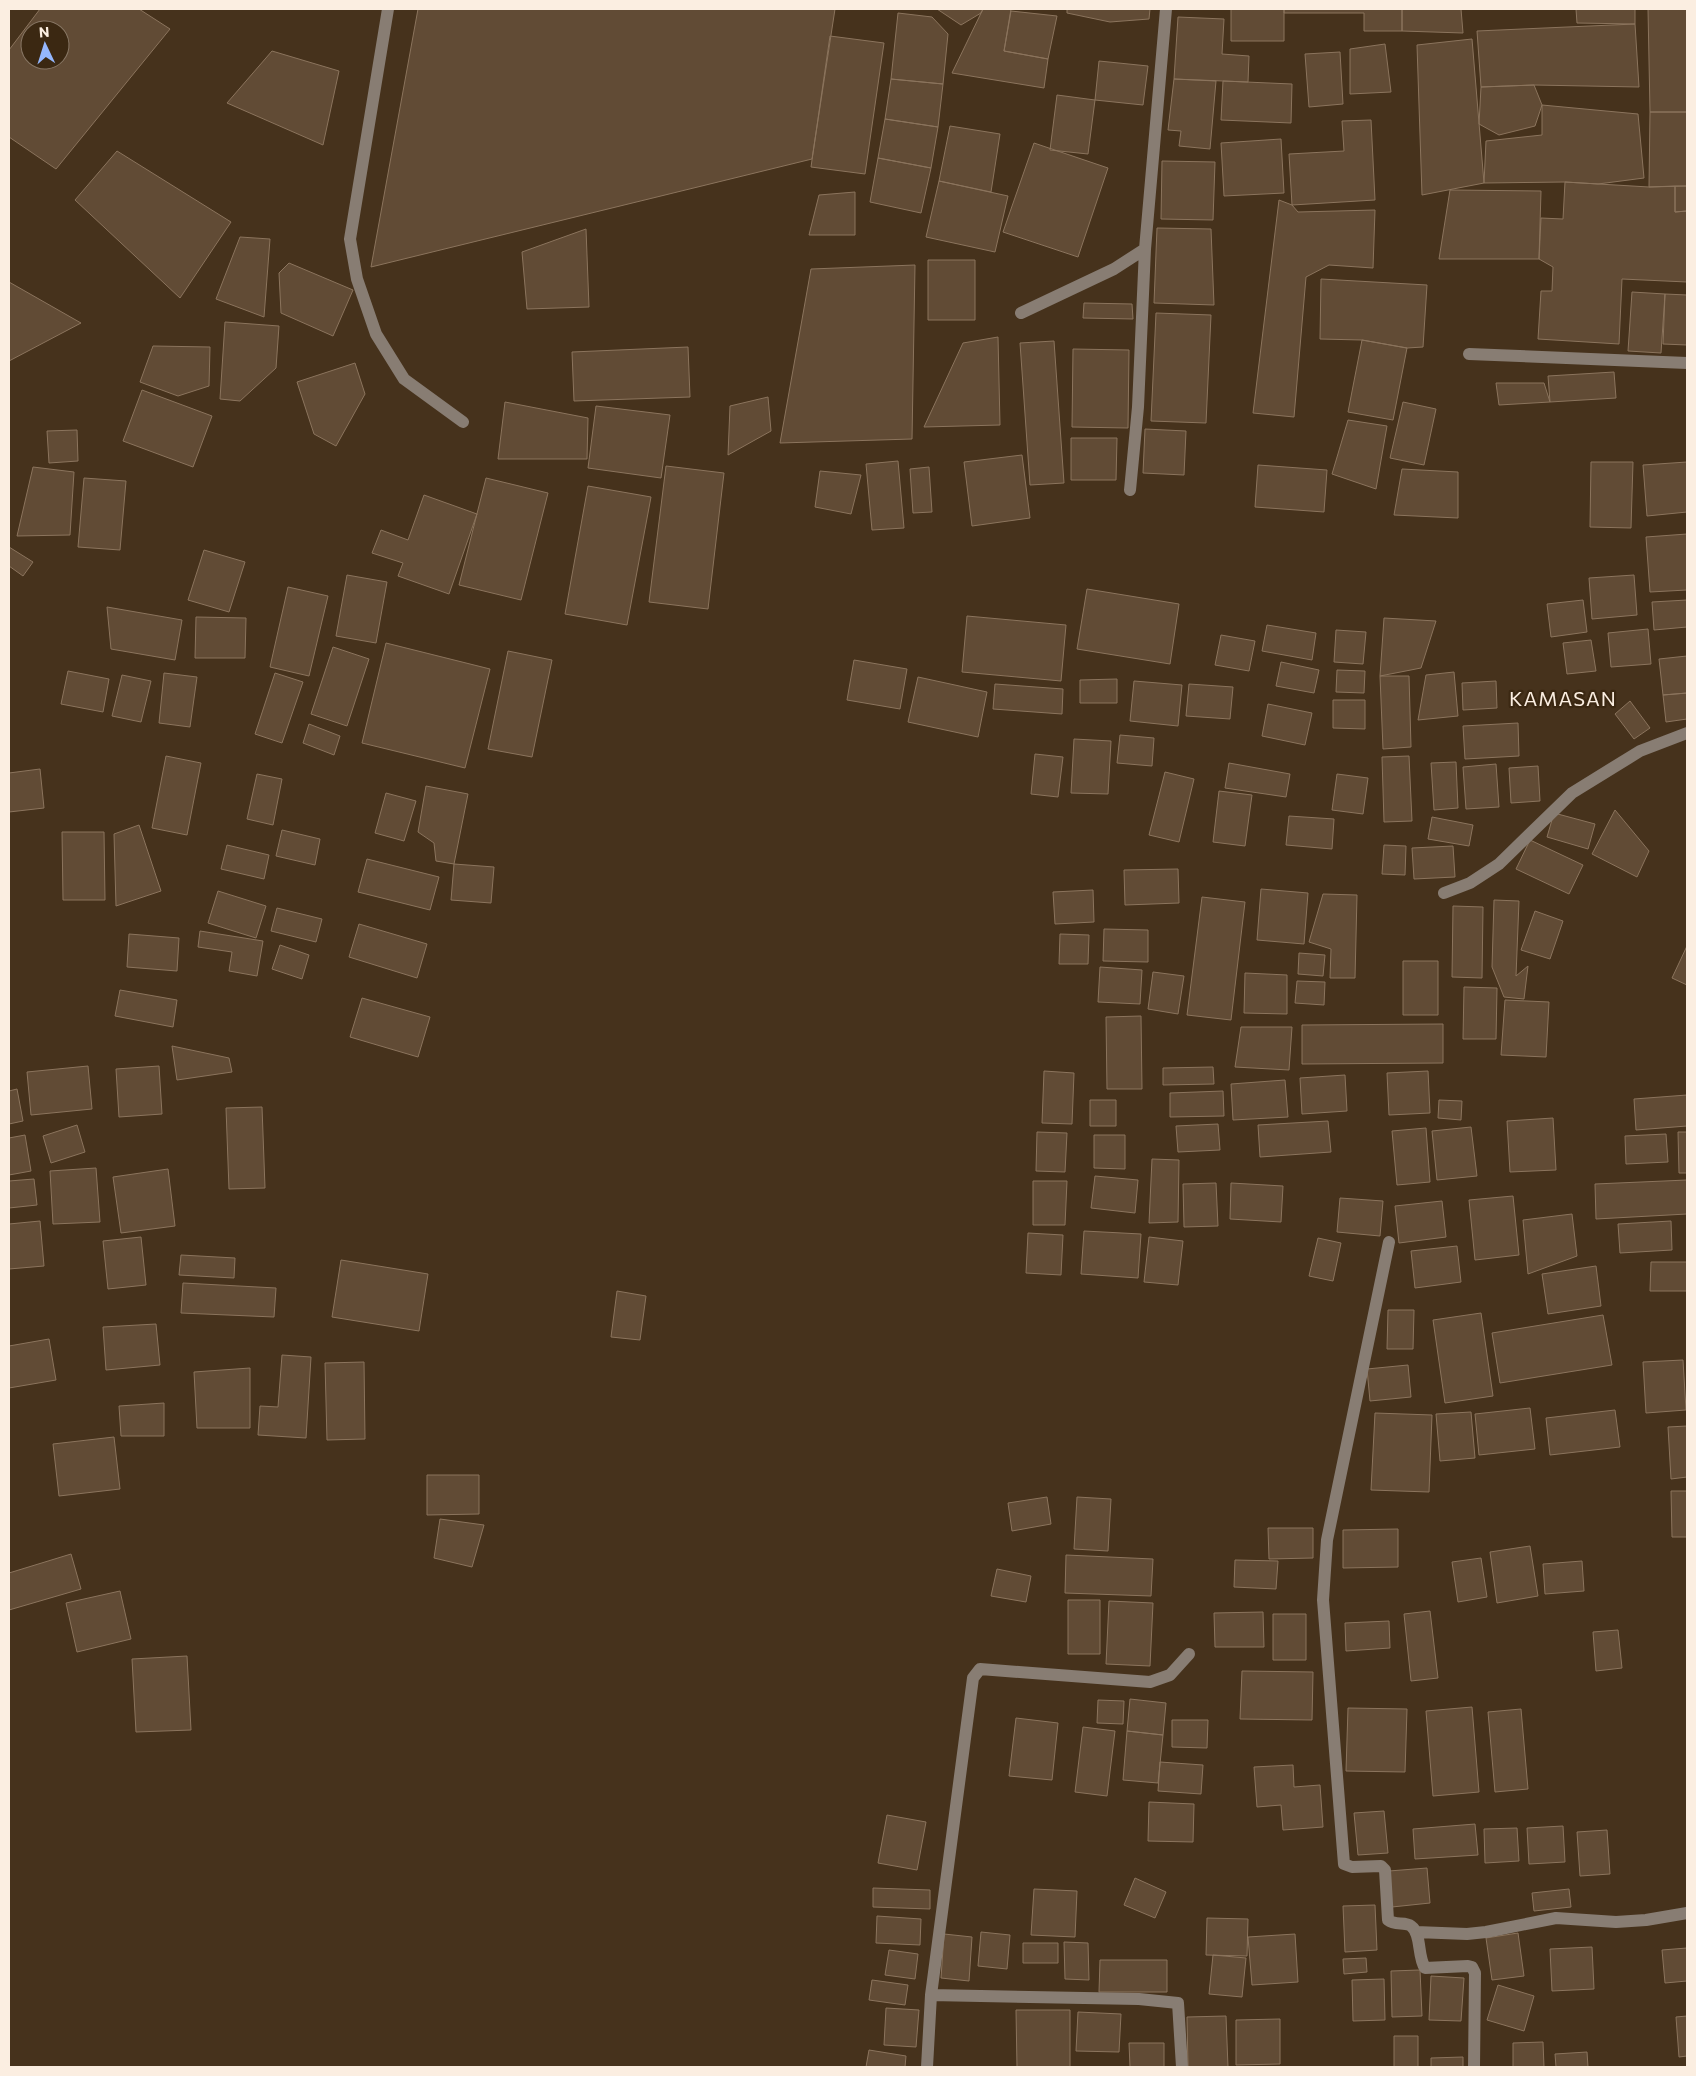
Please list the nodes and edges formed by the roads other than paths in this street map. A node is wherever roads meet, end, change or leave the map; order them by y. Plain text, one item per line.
1 (388, 9) edge
2 (1166, 9) edge
3 (1145, 249) junction
4 (1021, 313) dead end
5 (1469, 354) dead end
6 (1687, 363) edge
7 (463, 422) dead end
8 (1130, 490) dead end
9 (1687, 733) edge
10 (1444, 893) dead end
11 (1389, 1242) dead end
12 (1189, 1654) dead end
13 (1687, 1913) edge
14 (1416, 1932) junction
15 (931, 1996) junction
16 (927, 2067) edge
17 (1182, 2067) edge
18 (1474, 2067) edge

1 - 7 street
2 - 3 street
3 - 4 street
3 - 8 street
5 - 6 street
9 - 10 street
11 - 14 street
12 - 15 street
13 - 14 street
14 - 18 street
15 - 16 street
15 - 17 street

